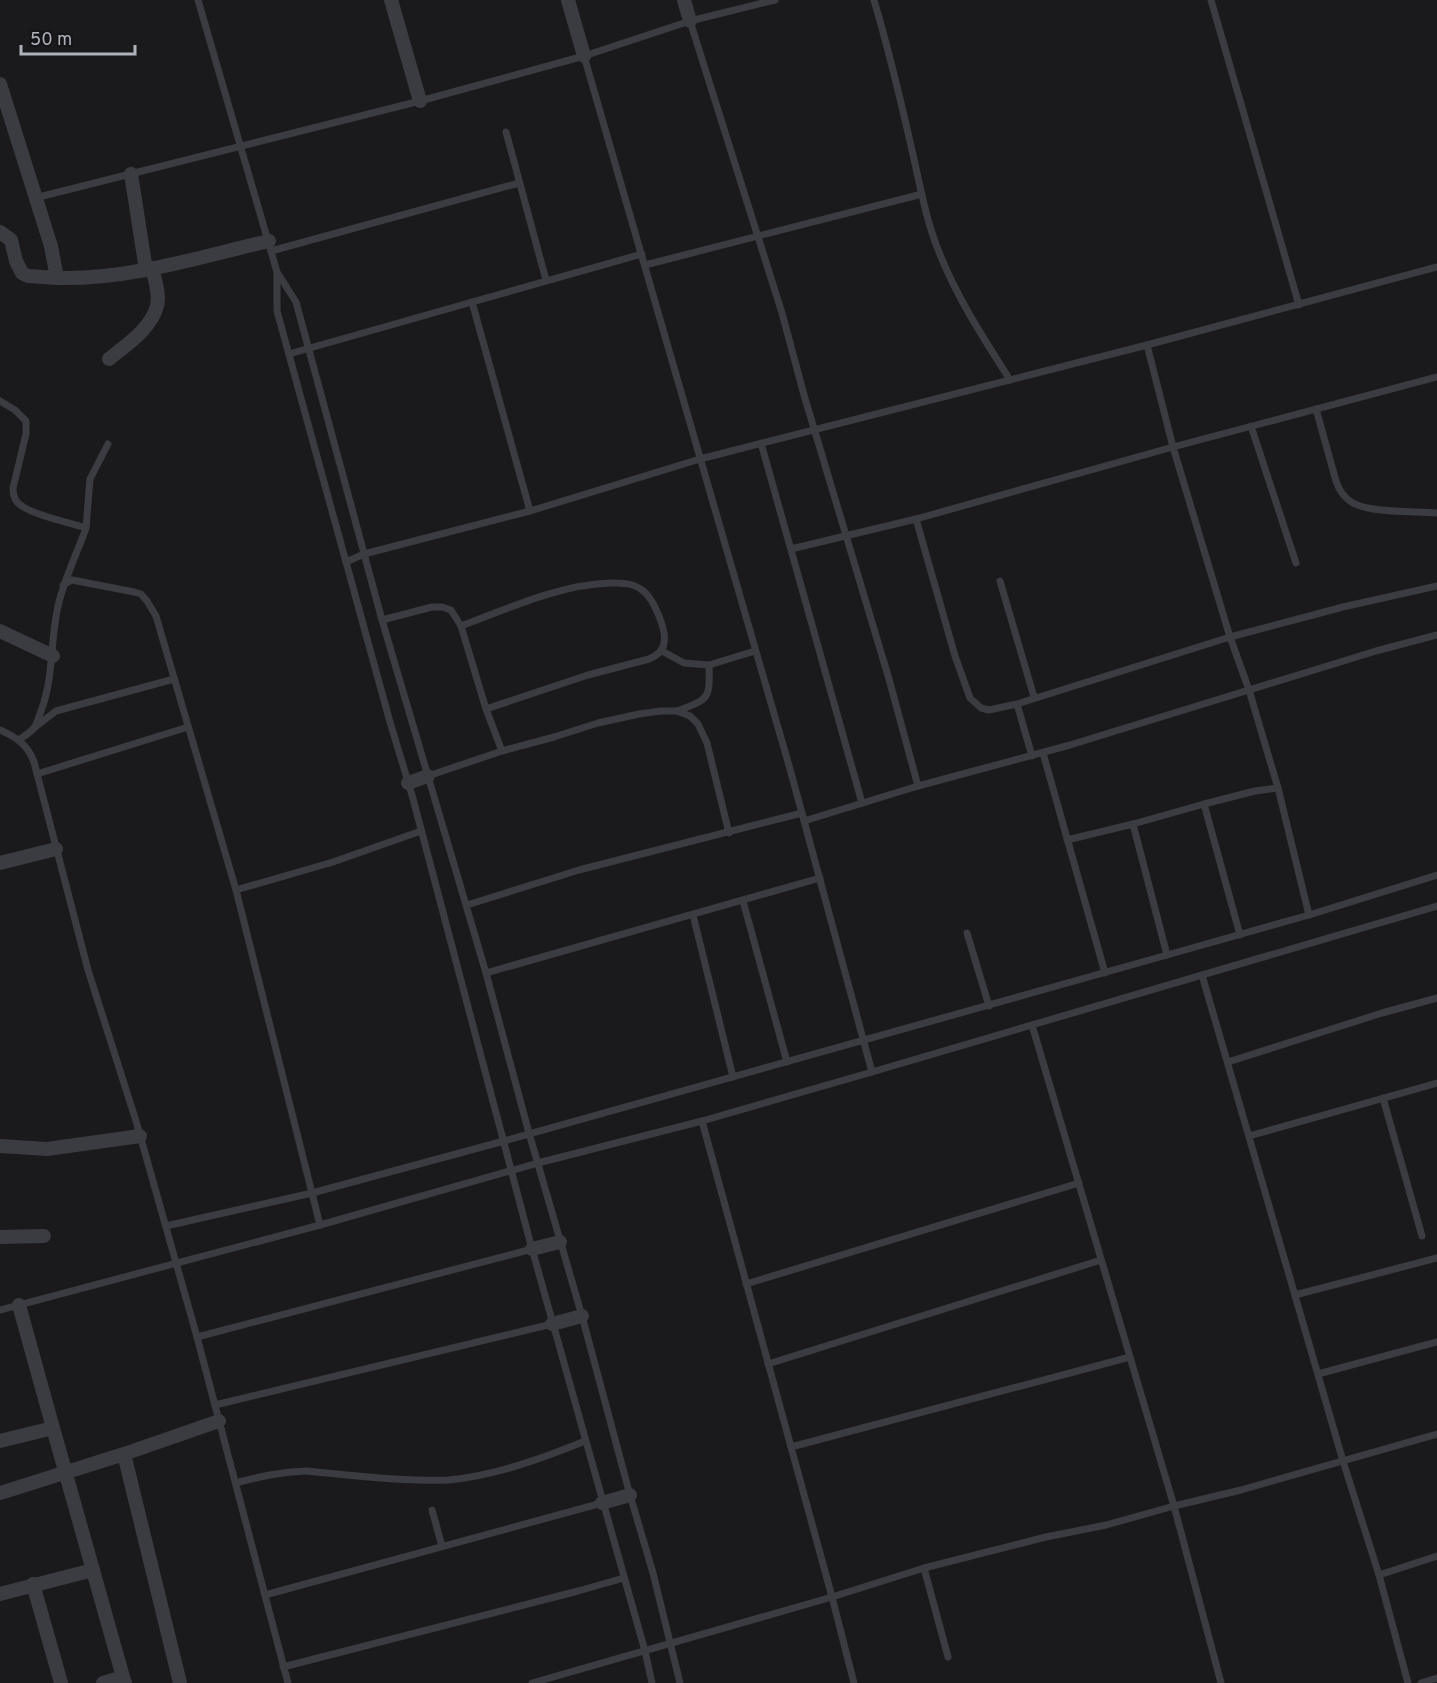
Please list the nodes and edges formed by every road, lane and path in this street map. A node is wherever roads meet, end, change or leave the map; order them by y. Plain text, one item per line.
1 (198, 0) edge
2 (391, 0) edge
3 (568, 0) edge
4 (684, 0) edge
5 (774, 0) edge
6 (874, 0) edge
7 (1211, 0) edge
8 (690, 21) junction
9 (584, 56) junction
10 (0, 84) edge
11 (420, 101) junction
12 (506, 132) dead end
13 (241, 146) junction
14 (131, 174) junction
15 (519, 183) junction
16 (922, 194) junction
17 (35, 198) junction
18 (0, 232) edge
19 (758, 236) junction
20 (270, 246) junction
21 (642, 254) junction
22 (645, 265) junction
23 (1437, 267) edge
24 (149, 269) junction
25 (277, 272) junction
26 (57, 278) junction
27 (546, 280) junction
28 (472, 302) junction
29 (1299, 305) junction
30 (1147, 345) junction
31 (309, 348) junction
32 (289, 354) junction
33 (109, 359) dead end
34 (1437, 377) edge
35 (1010, 380) junction
36 (0, 401) edge
37 (1316, 409) junction
38 (1251, 426) junction
39 (815, 430) junction
40 (761, 443) junction
41 (108, 444) dead end
42 (1173, 447) junction
43 (700, 459) junction
44 (530, 511) junction
45 (1437, 513) edge
46 (916, 519) junction
47 (86, 528) junction
48 (847, 536) junction
49 (791, 549) junction
50 (364, 554) junction
51 (346, 562) junction
52 (1296, 563) dead end
53 (1000, 580) dead end
54 (63, 585) junction
55 (1437, 586) edge
56 (382, 620) junction
57 (461, 626) junction
58 (0, 631) edge
59 (1437, 635) edge
60 (1230, 637) junction
61 (662, 651) junction
62 (755, 651) junction
63 (53, 656) junction
64 (710, 665) junction
65 (174, 679) junction
66 (1249, 690) junction
67 (1034, 697) junction
68 (1017, 704) junction
69 (486, 709) junction
70 (677, 711) junction
71 (188, 727) junction
72 (34, 728) junction
73 (0, 730) edge
74 (19, 740) junction
75 (502, 751) junction
76 (1043, 753) junction
77 (1032, 756) junction
78 (37, 774) junction
79 (428, 777) junction
80 (408, 783) junction
81 (918, 786) junction
82 (1278, 788) junction
83 (862, 803) junction
84 (1204, 804) junction
85 (802, 813) junction
86 (804, 821) junction
87 (1133, 824) junction
88 (421, 831) junction
89 (729, 832) junction
90 (1067, 840) junction
91 (56, 849) junction
92 (0, 863) edge
93 (1437, 875) edge
94 (820, 878) junction
95 (236, 890) junction
96 (743, 901) junction
97 (467, 905) junction
98 (1437, 906) edge
99 (693, 915) junction
100 (1309, 915) junction
101 (967, 933) dead end
102 (1240, 935) junction
103 (1167, 955) junction
104 (486, 973) junction
105 (1105, 973) junction
106 (1202, 975) junction
107 (1437, 998) edge
108 (989, 1006) junction
109 (1032, 1025) junction
110 (864, 1041) junction
111 (787, 1062) junction
112 (1228, 1062) junction
113 (872, 1072) junction
114 (733, 1077) junction
115 (1437, 1083) edge
116 (1383, 1098) junction
117 (702, 1121) junction
118 (529, 1133) junction
119 (140, 1136) junction
120 (1249, 1136) junction
121 (504, 1140) junction
122 (0, 1146) edge
123 (538, 1163) junction
124 (511, 1171) junction
125 (1079, 1183) junction
126 (312, 1193) junction
127 (320, 1225) junction
128 (166, 1226) junction
129 (44, 1236) dead end
130 (1422, 1236) dead end
131 (0, 1237) edge
132 (560, 1242) junction
133 (531, 1249) junction
134 (1437, 1258) edge
135 (1101, 1260) junction
136 (177, 1264) junction
137 (746, 1284) junction
138 (1295, 1295) junction
139 (19, 1305) junction
140 (0, 1310) edge
141 (582, 1316) junction
142 (552, 1324) junction
143 (197, 1336) junction
144 (1437, 1342) edge
145 (1130, 1357) junction
146 (768, 1364) junction
147 (1318, 1374) junction
148 (215, 1405) junction
149 (219, 1421) junction
150 (53, 1428) junction
151 (1437, 1434) edge
152 (585, 1441) junction
153 (0, 1442) edge
154 (791, 1448) junction
155 (124, 1454) junction
156 (1343, 1461) junction
157 (65, 1473) junction
158 (236, 1483) junction
159 (0, 1493) edge
160 (630, 1495) junction
161 (602, 1503) junction
162 (1174, 1506) junction
163 (432, 1510) dead end
164 (442, 1546) junction
165 (1437, 1556) edge
166 (924, 1568) junction
167 (93, 1570) junction
168 (1379, 1575) junction
169 (624, 1578) junction
170 (33, 1584) junction
171 (0, 1593) edge
172 (265, 1595) junction
173 (832, 1598) junction
174 (670, 1644) junction
175 (645, 1651) junction
176 (948, 1657) dead end
177 (283, 1667) junction
178 (1437, 1678) edge
179 (124, 1680) edge
180 (62, 1683) edge
181 (103, 1683) edge
182 (180, 1683) edge
183 (288, 1683) edge
184 (532, 1683) edge
185 (652, 1683) edge
186 (680, 1683) edge
187 (854, 1683) edge
188 (1221, 1683) edge
189 (1408, 1683) edge
190 (1421, 1683) edge

1 - 13 lane
2 - 11 street
3 - 9 street
4 - 8 street
5 - 8 lane
6 - 16 lane
7 - 29 lane
8 - 9 lane
8 - 19 lane
9 - 11 lane
9 - 21 lane
10 - 17 street
11 - 13 lane
12 - 15 lane
13 - 14 lane
13 - 20 lane
14 - 17 lane
14 - 24 street
15 - 20 lane
15 - 27 lane
16 - 19 lane
16 - 35 lane
17 - 26 street
18 - 26 street
19 - 22 lane
19 - 39 lane
20 - 24 street
20 - 25 lane
21 - 22 lane
21 - 27 lane
22 - 43 lane
23 - 29 lane
24 - 26 street
24 - 33 street
25 - 31 lane
25 - 32 lane
27 - 28 lane
28 - 31 lane
28 - 44 lane
29 - 30 lane
30 - 35 lane
30 - 42 lane
31 - 32 lane
31 - 50 lane
32 - 51 lane
34 - 37 lane
35 - 39 lane
36 - 47 lane
37 - 38 lane
37 - 45 lane
38 - 42 lane
38 - 52 lane
39 - 40 lane
39 - 48 lane
40 - 43 lane
40 - 49 lane
41 - 47 lane
42 - 46 lane
42 - 60 lane
43 - 44 lane
43 - 62 lane
44 - 50 lane
46 - 48 lane
46 - 68 lane
47 - 54 lane
48 - 49 lane
48 - 81 lane
49 - 83 lane
50 - 51 lane
50 - 56 lane
51 - 80 lane
53 - 67 lane
54 - 63 lane
54 - 65 lane
55 - 60 lane
56 - 57 lane
56 - 79 lane
57 - 61 lane
57 - 69 lane
58 - 63 street
59 - 66 lane
60 - 66 lane
60 - 67 lane
61 - 64 lane
61 - 69 lane
62 - 64 lane
62 - 85 lane
63 - 72 lane
64 - 70 lane
65 - 71 lane
65 - 72 lane
66 - 76 lane
66 - 82 lane
67 - 68 lane
68 - 77 lane
69 - 75 lane
70 - 75 lane
70 - 89 lane
71 - 78 lane
71 - 95 lane
72 - 74 lane
73 - 74 lane
74 - 78 lane
75 - 79 lane
76 - 77 lane
76 - 90 lane
77 - 81 lane
78 - 91 lane
79 - 80 street
79 - 97 lane
80 - 88 lane
81 - 83 lane
82 - 84 lane
82 - 100 lane
83 - 86 lane
84 - 87 lane
84 - 102 lane
85 - 86 lane
85 - 89 lane
86 - 94 lane
87 - 90 lane
87 - 103 lane
88 - 95 lane
88 - 121 lane
89 - 97 lane
90 - 105 lane
91 - 92 street
91 - 119 lane
93 - 100 lane
94 - 96 lane
94 - 110 lane
95 - 126 lane
96 - 99 lane
96 - 111 lane
97 - 104 lane
98 - 106 lane
99 - 104 lane
99 - 114 lane
100 - 102 lane
101 - 108 lane
102 - 103 lane
103 - 105 lane
104 - 118 lane
105 - 108 lane
106 - 109 lane
106 - 112 lane
107 - 112 lane
108 - 110 lane
109 - 113 lane
109 - 125 lane
110 - 111 lane
110 - 113 lane
111 - 114 lane
112 - 120 lane
113 - 117 lane
114 - 118 lane
115 - 116 lane
116 - 120 lane
116 - 130 lane
117 - 123 lane
117 - 137 lane
118 - 121 lane
118 - 123 lane
119 - 122 street
119 - 128 lane
120 - 138 lane
121 - 124 lane
121 - 126 lane
123 - 124 lane
123 - 132 lane
124 - 127 lane
124 - 133 lane
125 - 135 lane
125 - 137 lane
126 - 127 lane
126 - 128 lane
127 - 136 lane
128 - 136 lane
129 - 131 street
132 - 133 street
132 - 141 lane
133 - 142 lane
133 - 143 lane
134 - 138 lane
135 - 145 lane
135 - 146 lane
136 - 139 lane
136 - 143 lane
137 - 146 lane
138 - 147 lane
139 - 140 lane
139 - 150 street
141 - 142 street
141 - 160 lane
142 - 148 lane
142 - 152 lane
143 - 148 lane
144 - 147 lane
145 - 154 lane
145 - 162 lane
146 - 154 lane
147 - 156 lane
148 - 149 lane
149 - 155 street
149 - 158 lane
150 - 153 street
150 - 157 street
151 - 156 lane
152 - 158 lane
152 - 161 lane
154 - 173 lane
155 - 157 street
155 - 182 street
156 - 162 lane
156 - 168 lane
157 - 159 street
157 - 167 street
158 - 172 lane
160 - 161 street
160 - 174 lane
161 - 164 lane
161 - 169 lane
162 - 166 lane
162 - 188 lane
163 - 164 lane
164 - 172 lane
165 - 168 lane
166 - 173 lane
166 - 176 lane
167 - 170 street
167 - 179 street
168 - 189 lane
169 - 175 lane
169 - 177 lane
170 - 171 street
170 - 180 street
172 - 177 lane
173 - 174 lane
173 - 187 lane
174 - 175 lane
174 - 186 lane
175 - 184 lane
175 - 185 lane
177 - 183 lane
178 - 190 lane
179 - 181 street

